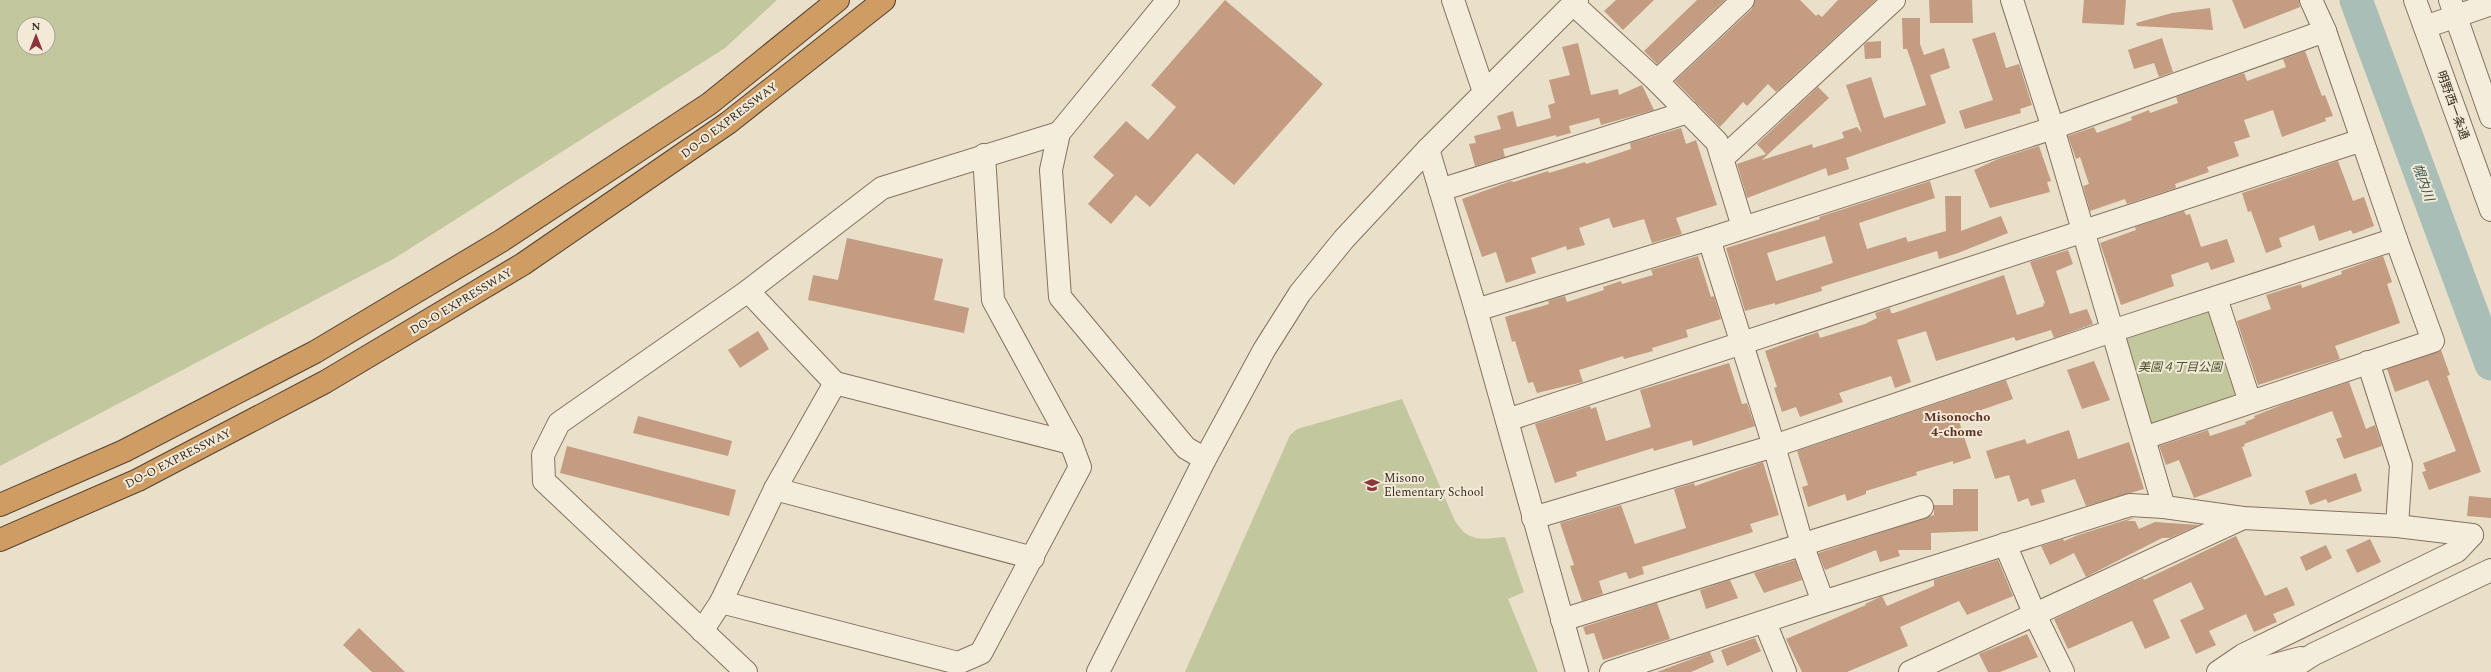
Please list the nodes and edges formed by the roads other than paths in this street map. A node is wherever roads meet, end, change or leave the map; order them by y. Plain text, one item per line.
1 (838, 0) edge
2 (884, 0) edge
3 (1168, 0) edge
4 (1453, 0) edge
5 (1743, 0) edge
6 (1894, 0) edge
7 (2012, 0) edge
8 (2311, 0) edge
9 (2415, 0) edge
10 (1575, 2) edge
11 (2491, 4) edge
12 (2453, 9) edge
13 (2424, 27) junction
14 (2325, 31) junction
15 (1657, 81) junction
16 (1484, 92) junction
17 (1688, 112) junction
18 (2491, 117) edge
19 (2053, 128) junction
20 (1059, 133) junction
21 (2362, 140) junction
22 (1428, 149) junction
23 (984, 155) junction
24 (1724, 157) junction
25 (1440, 190) junction
26 (2491, 210) edge
27 (1743, 227) junction
28 (2083, 233) junction
29 (1708, 239) junction
30 (2396, 239) junction
31 (748, 291) junction
32 (2216, 298) junction
33 (1476, 310) junction
34 (2112, 331) junction
35 (1742, 345) junction
36 (2368, 362) junction
37 (835, 383) junction
38 (2250, 402) junction
39 (1507, 420) junction
40 (2144, 438) junction
41 (1070, 443) junction
42 (1774, 446) junction
43 (1205, 459) junction
44 (775, 489) junction
45 (0, 505) edge
46 (1922, 507) dead end
47 (2164, 507) junction
48 (1533, 518) junction
49 (2243, 518) junction
50 (2397, 526) junction
51 (0, 540) edge
52 (1802, 544) junction
53 (2005, 544) junction
54 (1033, 558) junction
55 (2491, 570) edge
56 (721, 602) junction
57 (1823, 602) junction
58 (2035, 615) junction
59 (1562, 620) junction
60 (1765, 622) junction
61 (702, 631) junction
62 (2314, 654) junction
63 (746, 672) edge
64 (1098, 672) edge
65 (1577, 672) edge
66 (1611, 672) edge
67 (1785, 672) edge
68 (1910, 672) edge
69 (2063, 672) edge
70 (2218, 672) edge
71 (2248, 672) edge
72 (2286, 672) edge

1 - 45 highway, DO-O EXPRESSWAY
2 - 51 highway, DO-O EXPRESSWAY
3 - 20 street
4 - 16 street
5 - 15 street
6 - 24 street
7 - 19 street
8 - 14 street
9 - 13 street, 明野西一条通
10 - 15 street
10 - 16 street
11 - 12 street
12 - 13 street
12 - 18 street
13 - 26 street, 明野西一条通
14 - 19 street
14 - 21 street
15 - 17 street
16 - 22 street
17 - 24 street
17 - 25 street
19 - 27 street
19 - 28 street
20 - 23 street
20 - 43 street
21 - 28 street
21 - 30 street
22 - 25 street
22 - 43 street
23 - 31 street
23 - 41 street
24 - 27 street
25 - 33 street
27 - 29 street
28 - 34 street
28 - 35 street
29 - 33 street
29 - 35 street
30 - 32 street
30 - 36 street
31 - 37 street
31 - 61 street
32 - 34 street
32 - 38 street
33 - 39 street
34 - 40 street
34 - 42 street
35 - 39 street
35 - 42 street
36 - 38 street
36 - 50 street
37 - 41 street
37 - 44 street
38 - 40 street
39 - 48 street
40 - 47 street
41 - 54 street
42 - 48 street
42 - 52 street
43 - 64 street
44 - 54 street
44 - 56 street
46 - 52 street
47 - 49 street
47 - 53 street
48 - 59 street
49 - 50 street
49 - 58 street
50 - 70 street
52 - 57 street
52 - 59 street
53 - 57 street
53 - 58 street
54 - 56 street
55 - 62 street
56 - 61 street
57 - 60 street
58 - 68 street
58 - 69 street
59 - 65 street
60 - 66 street
60 - 67 street
61 - 63 street
62 - 71 street
62 - 72 street

